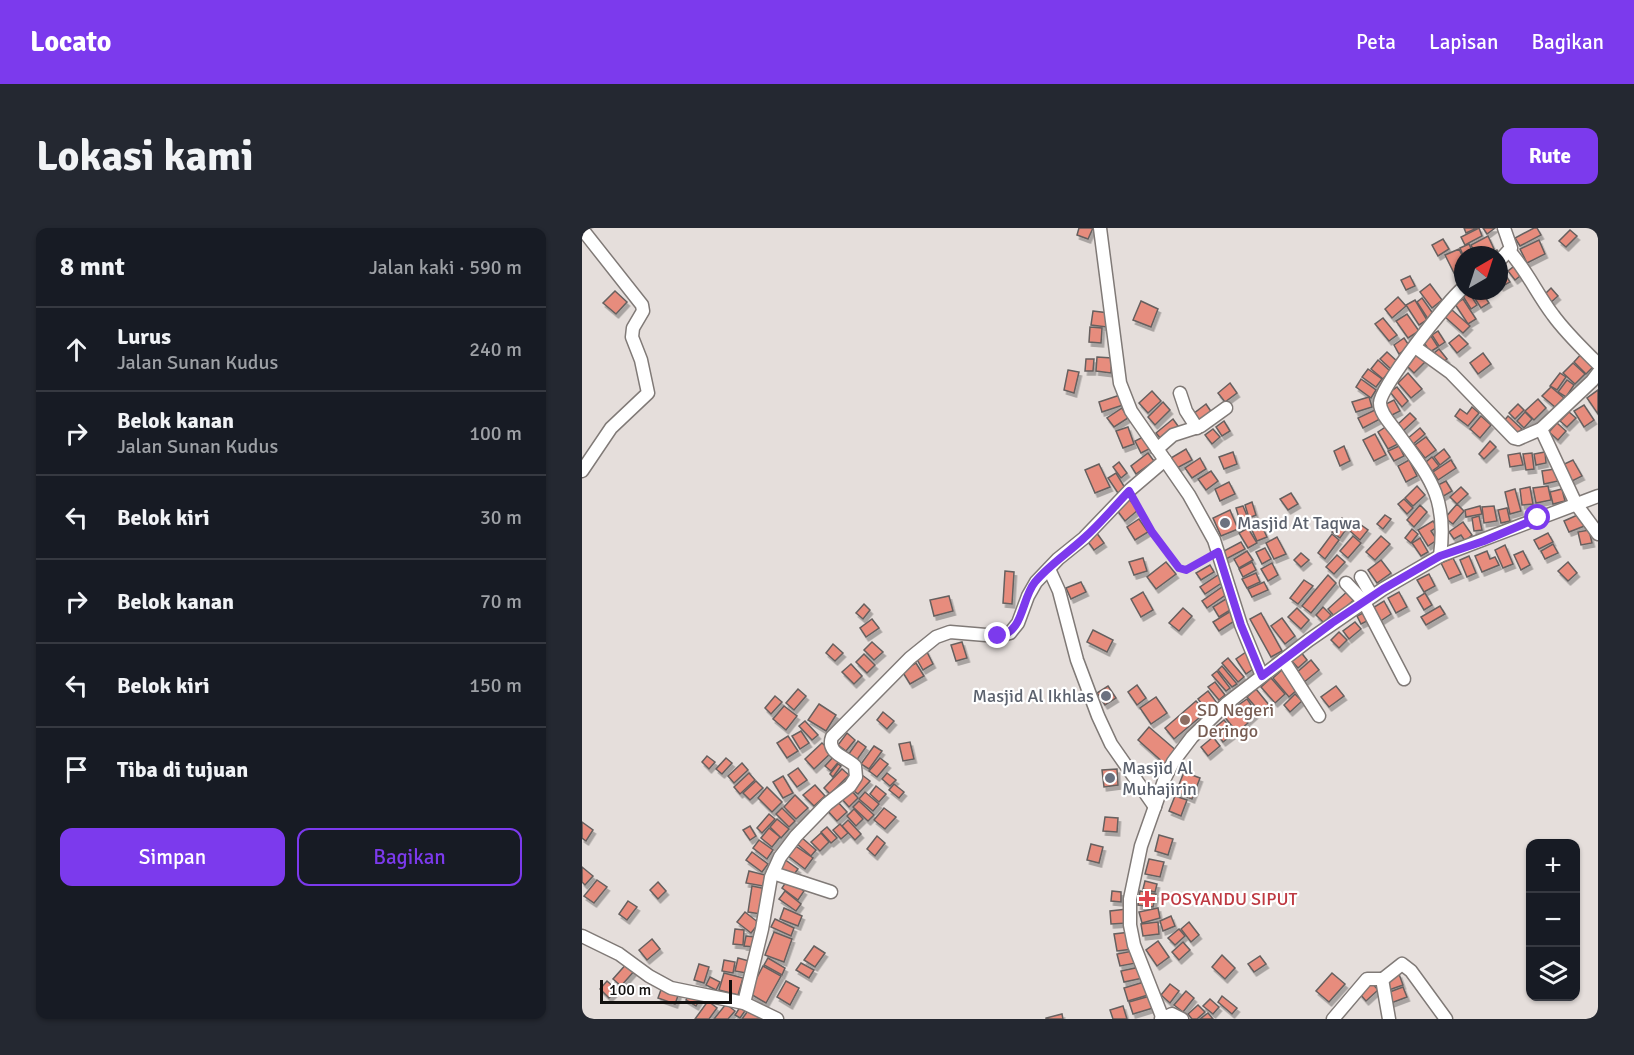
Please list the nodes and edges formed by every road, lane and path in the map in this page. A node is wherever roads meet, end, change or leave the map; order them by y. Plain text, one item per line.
1 (1100, 228) edge
2 (1504, 228) edge
3 (582, 229) edge
4 (1510, 252) joint
5 (1454, 299) edge
6 (1415, 347) junction
7 (1598, 364) edge
8 (1596, 381) edge
9 (1180, 393) dead end
10 (1226, 408) dead end
11 (1197, 428) junction
12 (1541, 429) junction
13 (1161, 455) junction
14 (582, 471) edge
15 (1129, 491) junction
16 (1598, 496) edge
17 (1576, 504) junction
18 (1598, 534) edge
19 (1218, 552) junction
20 (1440, 556) junction
21 (1049, 569) junction
22 (1361, 577) dead end
23 (1346, 583) dead end
24 (1368, 599) junction
25 (1283, 660) junction
26 (1262, 676) junction
27 (1404, 679) dead end
28 (1319, 716) dead end
29 (1155, 807) junction
30 (773, 873) junction
31 (831, 892) dead end
32 (582, 936) edge
33 (1382, 979) junction
34 (744, 1003) junction
35 (777, 1019) edge
36 (1162, 1019) edge
37 (1182, 1019) edge
38 (1333, 1019) edge
39 (1389, 1019) edge
40 (1446, 1019) edge

1 - 13 street
2 - 4 street
3 - 14 street
4 - 7 street
5 - 6 street
6 - 12 street
6 - 20 street
8 - 12 street
9 - 11 street
10 - 11 street
11 - 13 street
12 - 17 street
13 - 15 street
13 - 19 street
15 - 19 path
15 - 21 street
16 - 17 street
17 - 18 street
17 - 20 street
19 - 26 street
20 - 24 street
21 - 29 street
21 - 30 street
22 - 24 street
23 - 24 street
24 - 25 street
24 - 27 street
25 - 26 street
25 - 28 street
26 - 29 street
29 - 36 street
30 - 31 street
30 - 34 street
32 - 34 street
33 - 38 street
33 - 39 street
33 - 40 street
34 - 35 street
36 - 37 street

